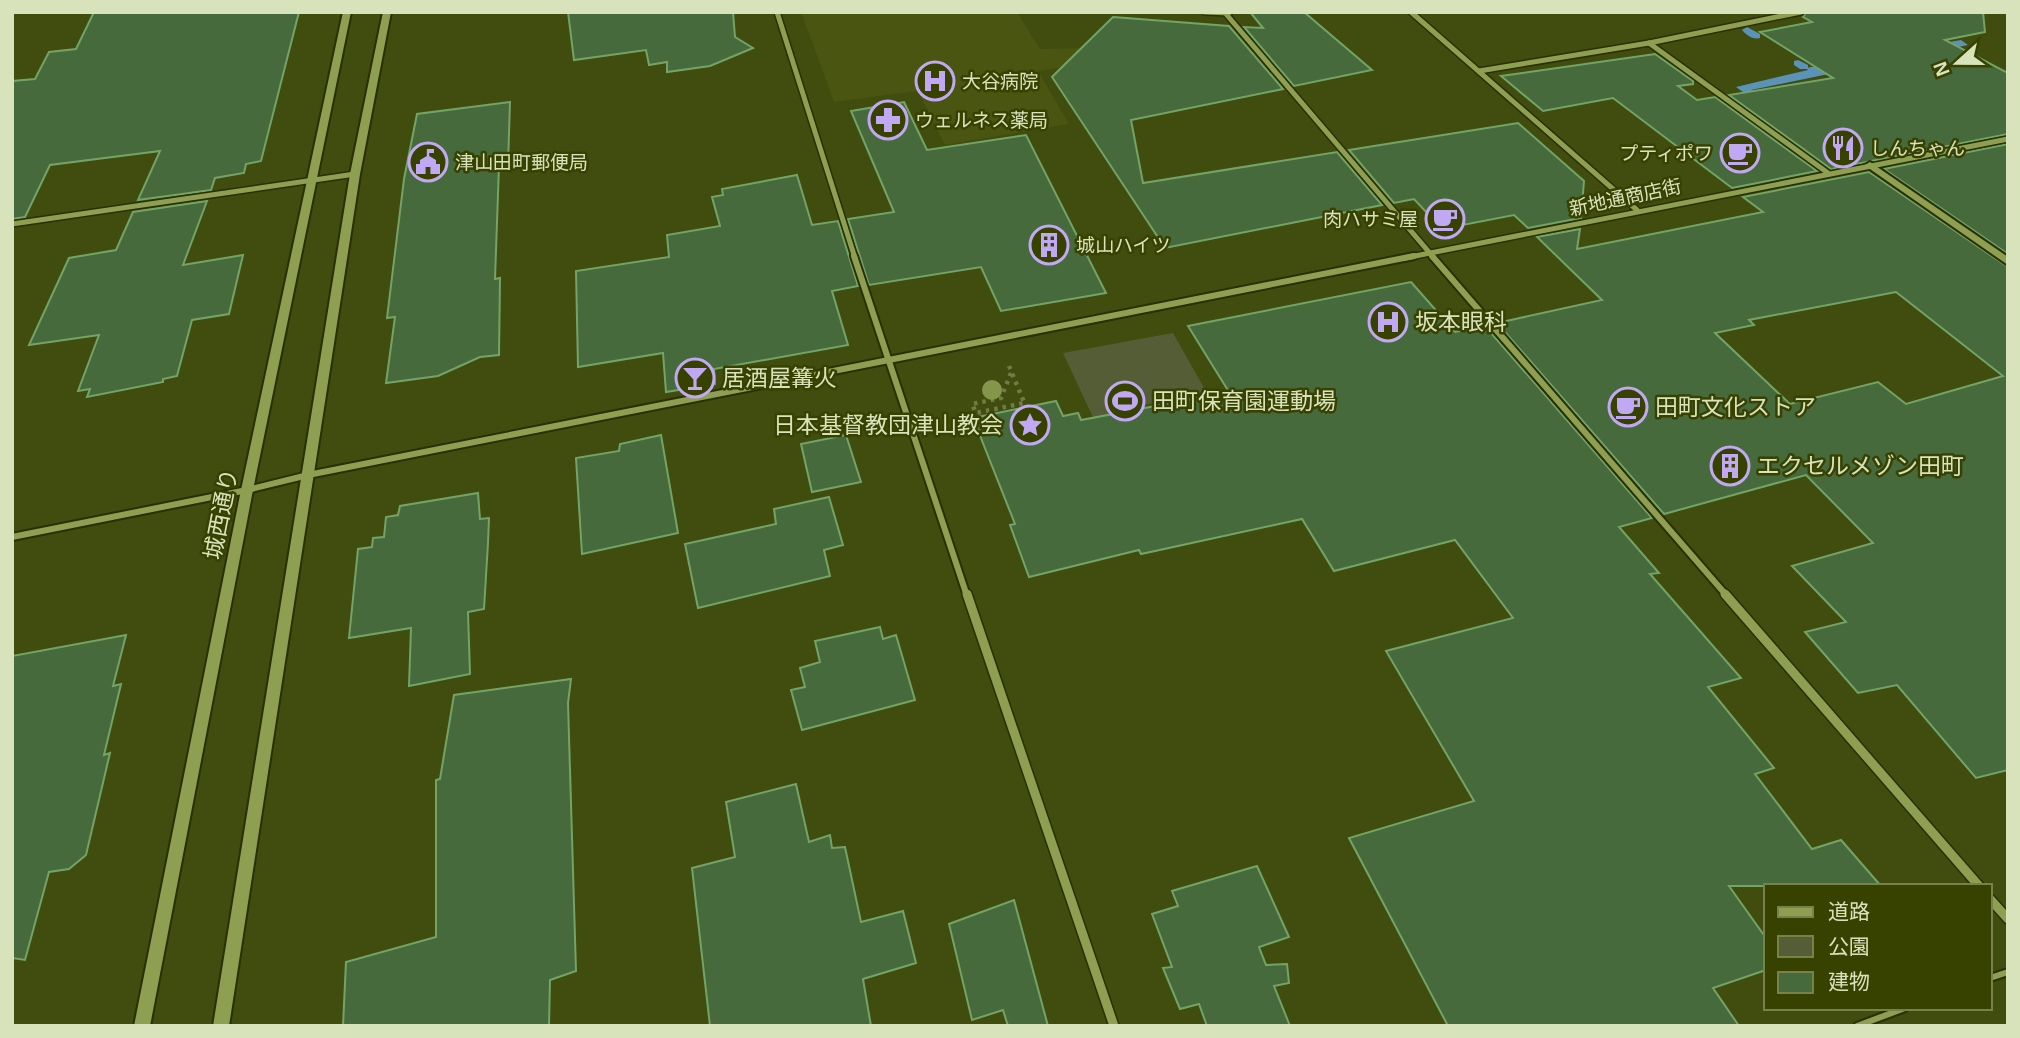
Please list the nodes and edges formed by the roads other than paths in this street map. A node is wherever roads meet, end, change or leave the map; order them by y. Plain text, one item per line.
1 (347, 12) edge
2 (387, 12) edge
3 (777, 12) edge
4 (1205, 12) edge
5 (1411, 12) edge
6 (1801, 12) edge
7 (1228, 13) edge
8 (1649, 43) junction
9 (1479, 71) junction
10 (2008, 139) edge
11 (1870, 164) junction
12 (1828, 173) junction
13 (355, 174) junction
14 (310, 179) junction
15 (1637, 210) junction
16 (12, 224) edge
17 (1430, 254) junction
18 (2008, 262) edge
19 (887, 360) junction
20 (308, 475) junction
21 (247, 490) junction
22 (12, 537) edge
23 (1977, 884) edge
24 (1992, 901) edge
25 (2008, 919) edge
26 (1900, 1010) edge
27 (142, 1026) edge
28 (221, 1026) edge
29 (1114, 1026) edge
30 (1857, 1026) edge

1 - 14 street, 城西通り
2 - 13 street
3 - 19 street
4 - 7 street
5 - 9 street
6 - 8 street
7 - 17 street
8 - 9 street
8 - 12 street
9 - 15 street
10 - 11 street
11 - 12 street, 新地通商店街
11 - 18 street
12 - 15 street, 新地通商店街
13 - 14 street
13 - 20 street
14 - 16 street
14 - 21 street, 城西通り
15 - 17 street, 新地通商店街
17 - 19 street, 新地通商店街
17 - 23 street
19 - 20 street, 新地通商店街
19 - 29 street
20 - 21 street, 新地通商店街
20 - 28 street
21 - 22 street, 新地通商店街
21 - 27 street, 城西通り
24 - 25 street
26 - 30 lane

